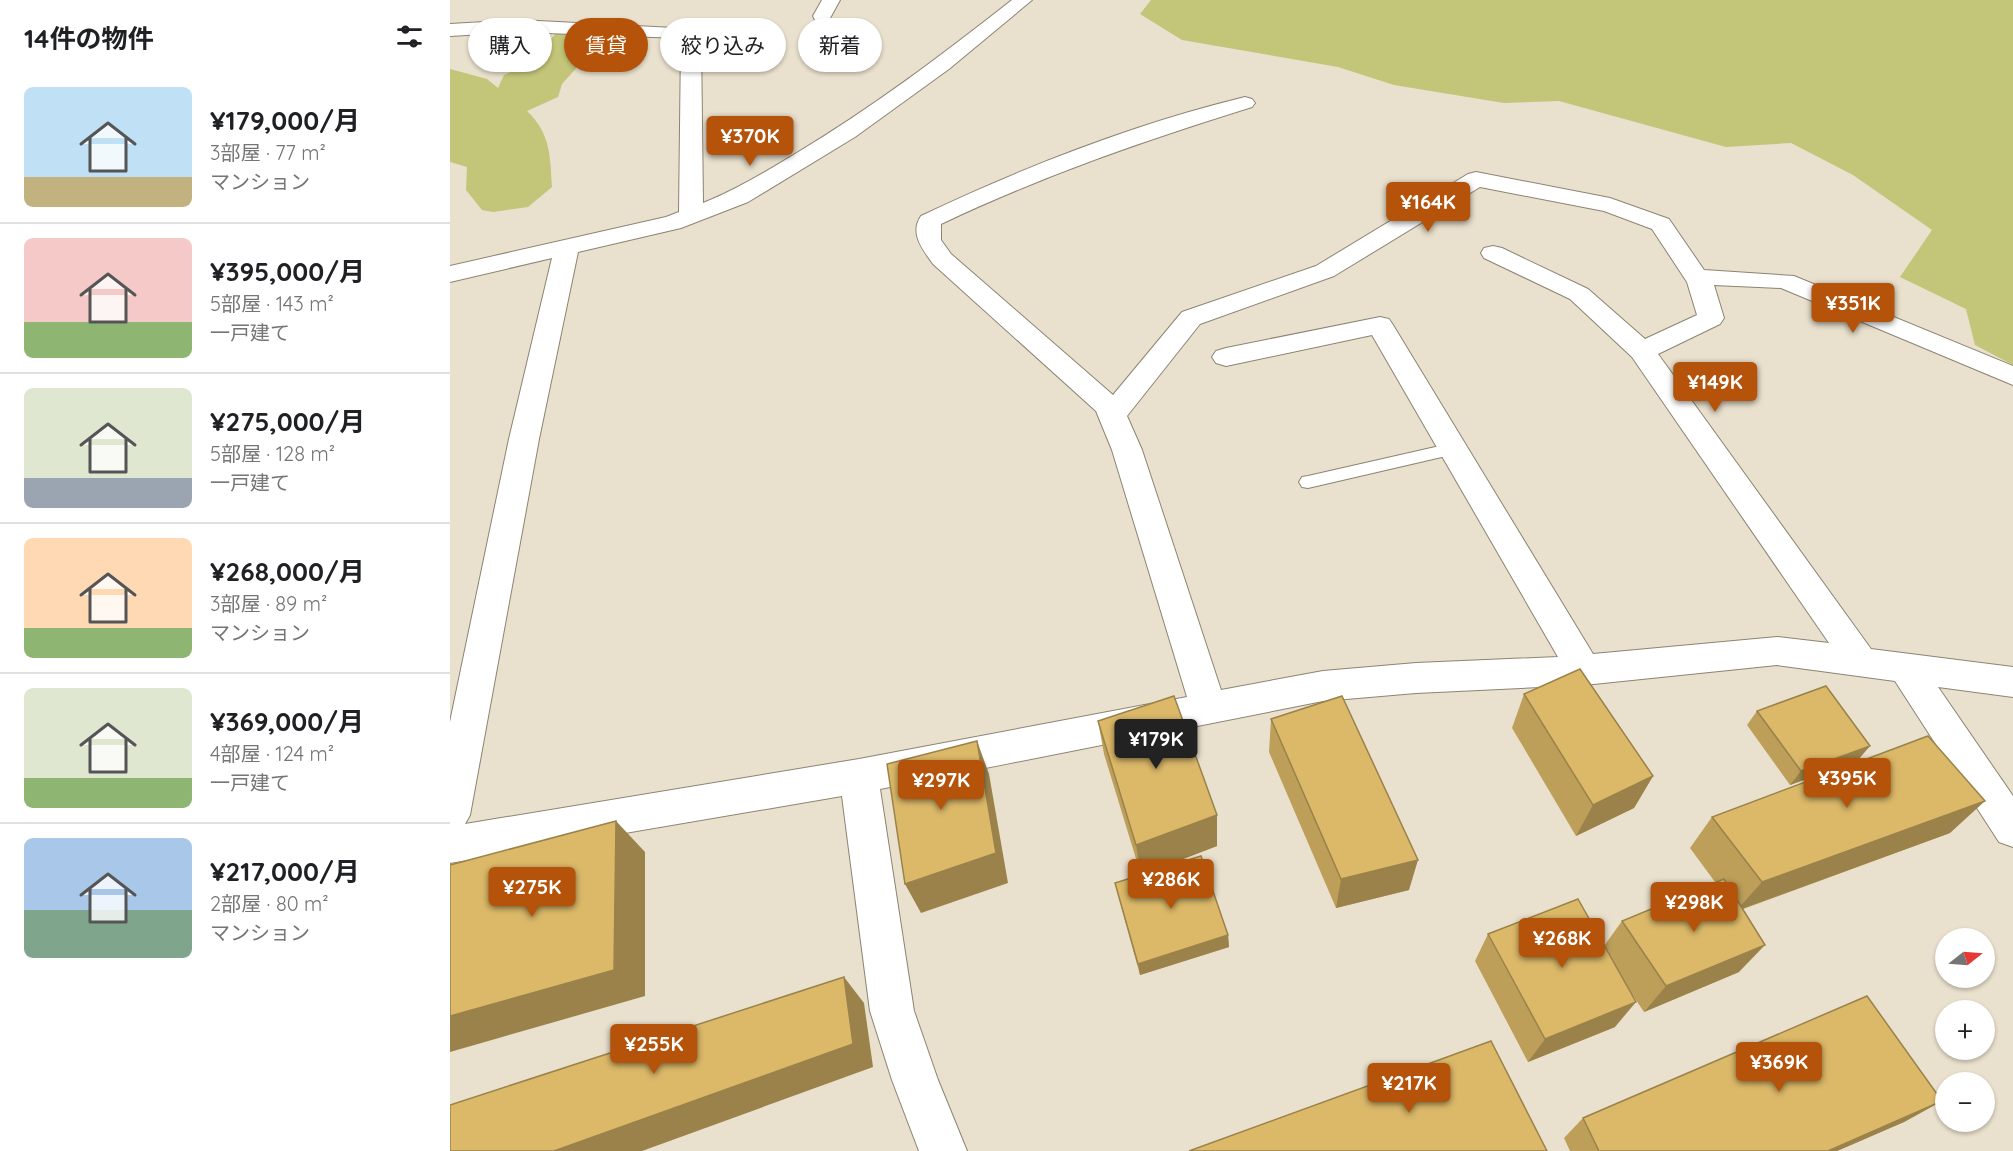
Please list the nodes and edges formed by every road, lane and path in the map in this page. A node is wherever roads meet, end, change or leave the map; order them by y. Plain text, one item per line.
1 (1023, 0) edge
2 (535, 9) dead end
3 (527, 18) edge
4 (552, 27) edge
5 (468, 29) edge
6 (450, 30) edge
7 (1245, 102) dead end
8 (691, 216) junction
9 (566, 249) junction
10 (1492, 253) dead end
11 (450, 274) edge
12 (1697, 277) junction
13 (1642, 351) junction
14 (1226, 357) dead end
15 (2013, 376) edge
16 (1112, 415) junction
17 (1453, 449) junction
18 (1308, 482) dead end
19 (1860, 661) junction
20 (1904, 666) junction
21 (1584, 670) junction
22 (2013, 682) edge
23 (1209, 707) junction
24 (860, 776) junction
25 (450, 815) edge
26 (2013, 828) edge
27 (450, 845) edge
28 (943, 1151) edge

1 - 8 street
2 - 3 street
4 - 8 street
5 - 6 street
7 - 16 street
8 - 9 street
9 - 11 street
9 - 25 street
10 - 13 street
12 - 13 street
12 - 15 street
12 - 16 street
13 - 19 street
14 - 17 street
16 - 23 street
17 - 18 lane
17 - 21 street
19 - 20 street
19 - 21 street
20 - 22 street
20 - 26 street
21 - 23 street
23 - 24 street
24 - 27 street
24 - 28 street

